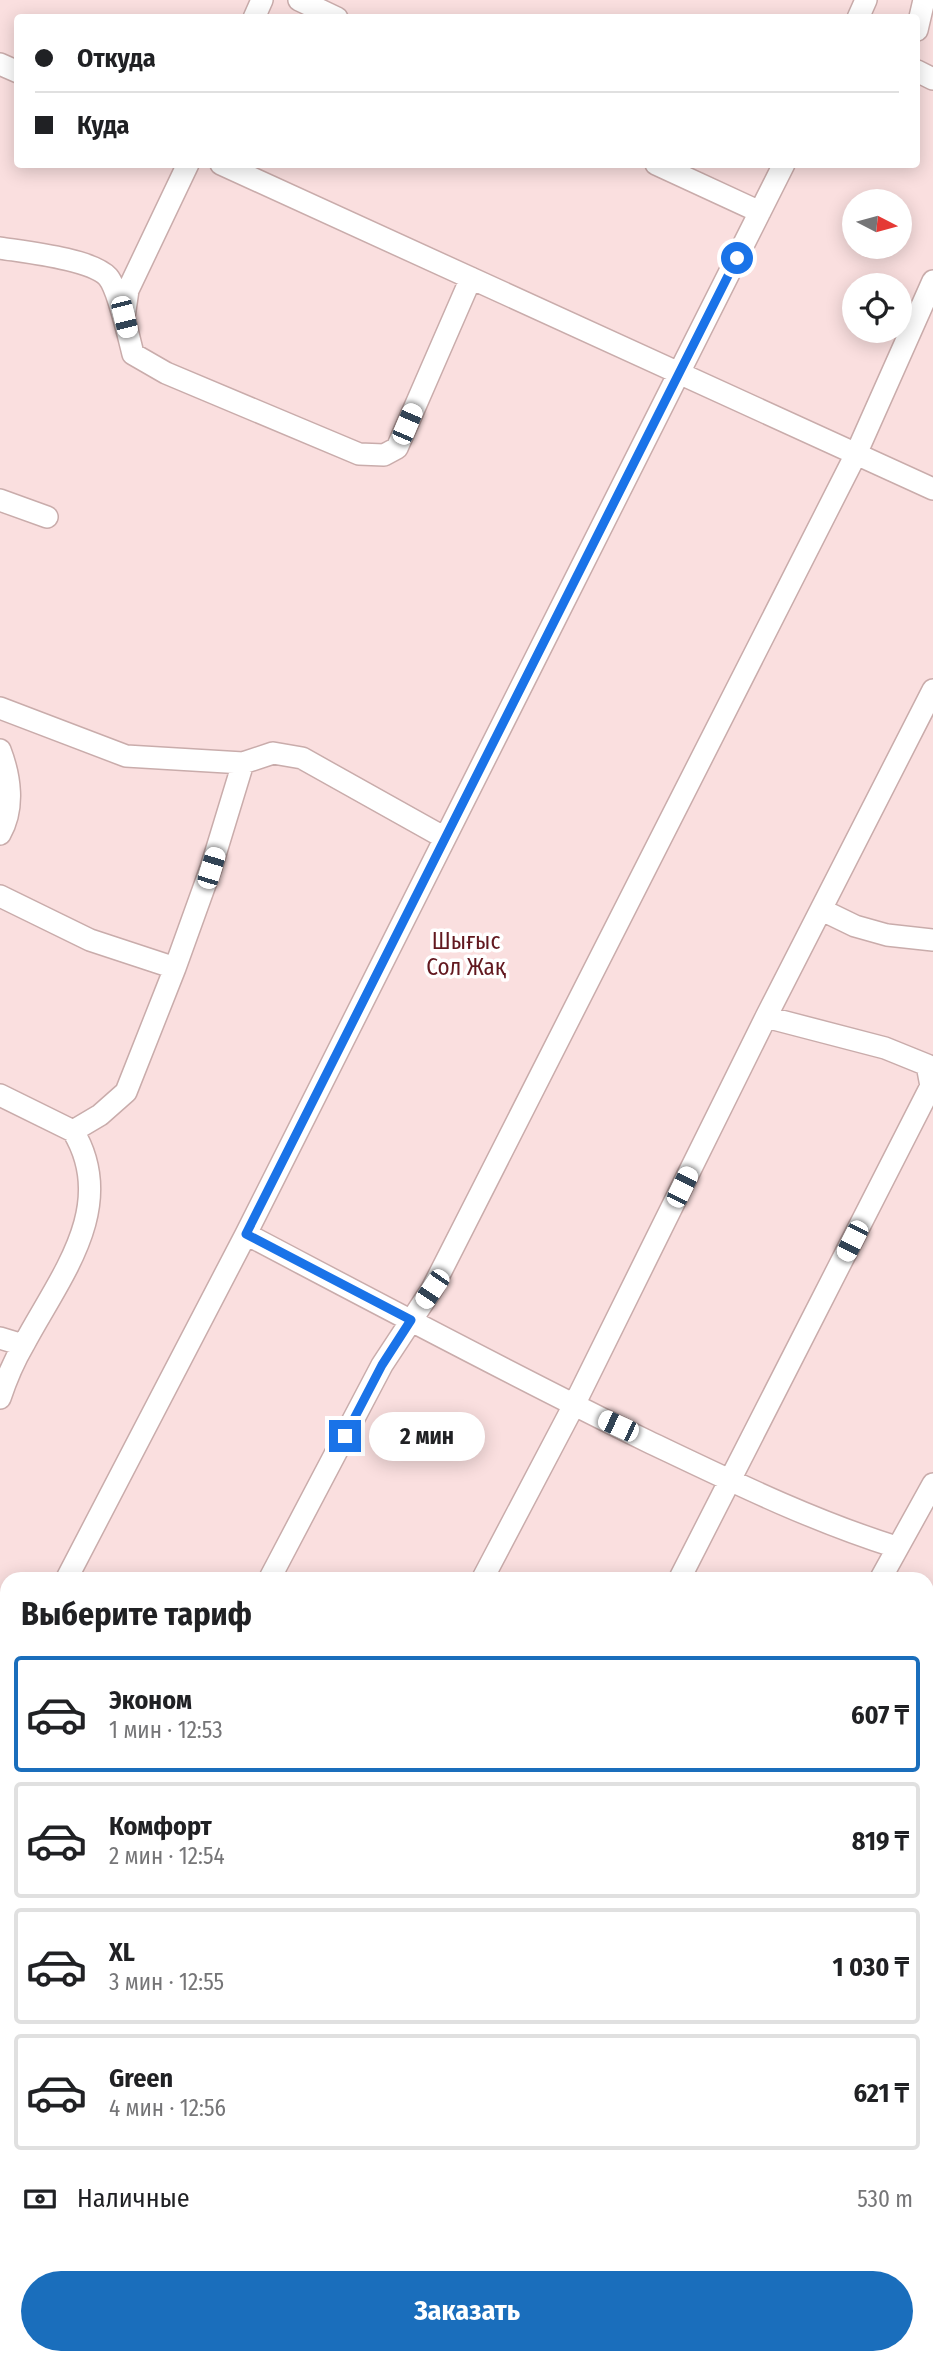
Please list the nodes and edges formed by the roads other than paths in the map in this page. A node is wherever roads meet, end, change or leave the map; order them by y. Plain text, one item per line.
1 (299, 0) edge
2 (925, 0) edge
3 (329, 14) edge
4 (920, 19) edge
5 (186, 168) edge
6 (230, 168) edge
7 (665, 168) edge
8 (782, 168) edge
9 (760, 212) junction
10 (0, 248) edge
11 (471, 278) junction
12 (933, 281) edge
13 (124, 317) junction
14 (680, 373) junction
15 (856, 454) junction
16 (933, 489) edge
17 (0, 500) edge
18 (47, 517) dead end
19 (933, 690) edge
20 (0, 708) edge
21 (0, 750) edge
22 (243, 763) junction
23 (0, 834) edge
24 (445, 838) junction
25 (0, 896) edge
26 (821, 910) junction
27 (933, 940) edge
28 (175, 968) junction
29 (766, 1017) junction
30 (0, 1095) edge
31 (73, 1131) junction
32 (246, 1234) junction
33 (411, 1320) junction
34 (0, 1338) edge
35 (23, 1345) junction
36 (0, 1398) edge
37 (574, 1405) junction
38 (730, 1480) junction
39 (933, 1484) edge
40 (896, 1547) junction
41 (70, 1572) edge
42 (273, 1572) edge
43 (486, 1572) edge
44 (683, 1572) edge
45 (884, 1572) edge

1 - 3 street
2 - 4 street
5 - 13 street
6 - 11 street
7 - 9 street
8 - 9 street
9 - 14 street
10 - 13 street
11 - 13 street
11 - 14 street
12 - 15 street
14 - 15 street
14 - 24 street
15 - 16 street
15 - 33 street
17 - 18 street
19 - 26 street
20 - 22 street
21 - 23 street
22 - 24 street
22 - 28 street
24 - 32 street
25 - 28 street
26 - 27 street
26 - 29 street
28 - 31 street
29 - 37 street
29 - 38 street
30 - 31 street
31 - 35 street
32 - 33 street
32 - 41 street
33 - 37 street
33 - 42 street
34 - 35 street
35 - 36 street
37 - 38 street
37 - 43 street
38 - 40 street
38 - 44 street
39 - 40 street
40 - 45 street

